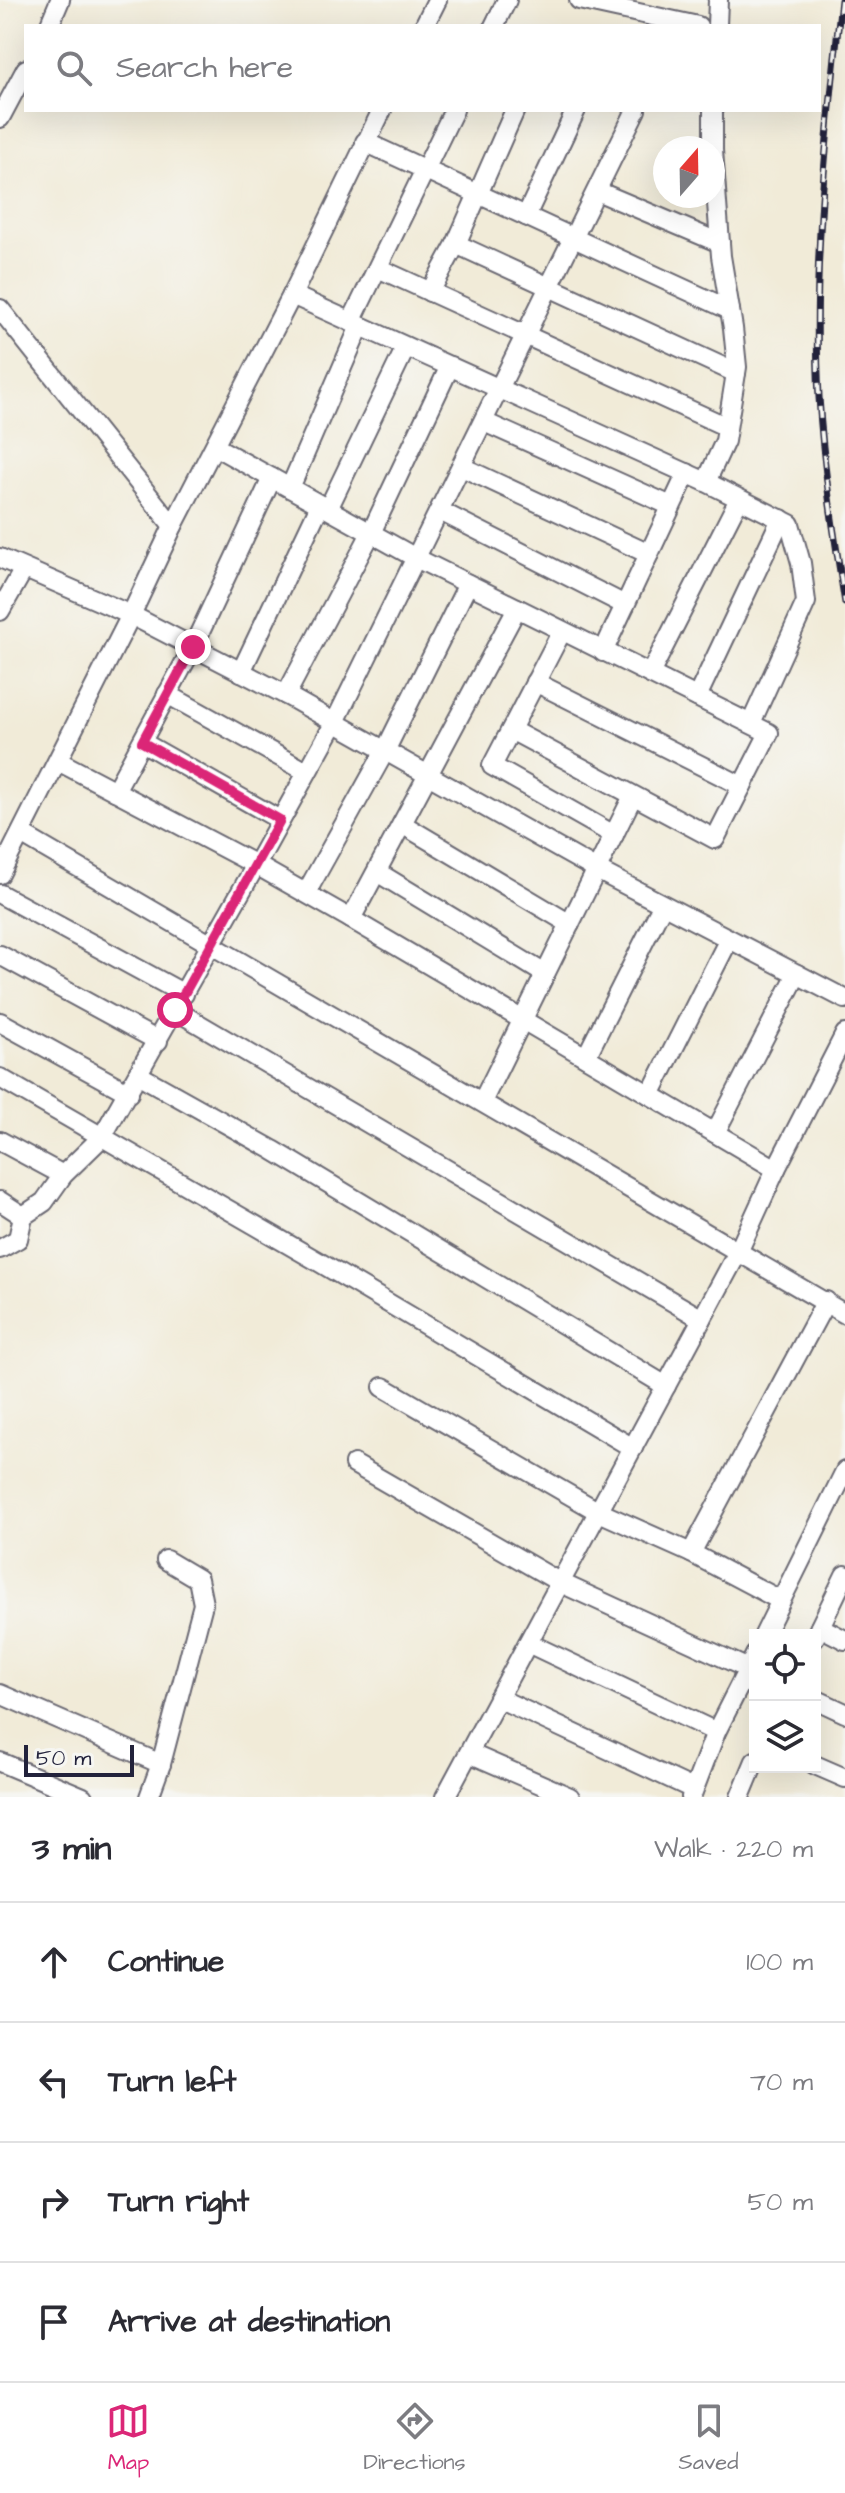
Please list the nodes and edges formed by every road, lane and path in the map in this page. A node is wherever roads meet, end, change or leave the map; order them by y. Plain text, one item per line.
1 (60, 0) edge
2 (437, 0) edge
3 (507, 0) edge
4 (579, 0) edge
5 (718, 0) edge
6 (50, 24) edge
7 (425, 24) edge
8 (495, 24) edge
9 (689, 24) edge
10 (717, 24) edge
11 (24, 73) edge
12 (381, 112) edge
13 (453, 112) edge
14 (514, 112) edge
15 (575, 112) edge
16 (635, 112) edge
17 (713, 112) edge
18 (0, 118) edge
19 (713, 136) edge
20 (365, 142) junction
21 (425, 170) junction
22 (597, 191) junction
23 (478, 194) junction
24 (717, 208) edge
25 (526, 216) junction
26 (573, 238) junction
27 (720, 243) junction
28 (456, 244) junction
29 (378, 268) junction
30 (549, 288) junction
31 (430, 292) junction
32 (292, 295) junction
33 (0, 309) edge
34 (730, 310) junction
35 (356, 324) junction
36 (525, 335) junction
37 (406, 347) junction
38 (450, 366) junction
39 (736, 373) junction
40 (500, 389) junction
41 (484, 422) junction
42 (727, 427) junction
43 (216, 447) junction
44 (462, 467) junction
45 (687, 473) junction
46 (272, 478) junction
47 (706, 482) junction
48 (290, 488) junction
49 (739, 499) junction
50 (671, 506) junction
51 (324, 507) junction
52 (440, 511) junction
53 (781, 519) junction
54 (173, 526) junction
55 (371, 533) junction
56 (649, 554) junction
57 (0, 558) edge
58 (416, 558) junction
59 (24, 569) junction
60 (468, 584) junction
61 (625, 605) junction
62 (517, 608) junction
63 (0, 611) edge
64 (131, 615) junction
65 (562, 631) junction
66 (193, 647) junction
67 (603, 652) junction
68 (241, 672) junction
69 (650, 674) junction
70 (535, 682) junction
71 (167, 694) junction
72 (286, 695) junction
73 (697, 697) junction
74 (335, 722) junction
75 (751, 723) junction
76 (511, 730) junction
77 (142, 742) junction
78 (385, 751) junction
79 (58, 761) junction
80 (307, 772) junction
81 (429, 776) junction
82 (742, 786) junction
83 (115, 791) junction
84 (633, 796) junction
85 (280, 820) junction
86 (402, 824) junction
87 (21, 834) junction
88 (614, 835) junction
89 (256, 865) junction
90 (597, 870) junction
91 (377, 872) junction
92 (0, 874) edge
93 (306, 893) junction
94 (0, 894) edge
95 (662, 906) junction
96 (351, 919) junction
97 (570, 924) junction
98 (729, 939) junction
99 (211, 945) junction
100 (0, 955) edge
101 (545, 974) junction
102 (797, 974) junction
103 (845, 999) edge
104 (179, 1002) junction
105 (523, 1020) junction
106 (0, 1022) edge
107 (845, 1034) edge
108 (158, 1041) junction
109 (586, 1057) junction
110 (139, 1075) junction
111 (0, 1078) edge
112 (129, 1093) junction
113 (650, 1095) junction
114 (482, 1102) junction
115 (715, 1133) junction
116 (102, 1137) junction
117 (0, 1141) edge
118 (776, 1169) junction
119 (63, 1175) junction
120 (0, 1201) edge
121 (23, 1216) junction
122 (0, 1249) edge
123 (739, 1250) junction
124 (826, 1301) junction
125 (845, 1314) edge
126 (702, 1319) junction
127 (666, 1386) junction
128 (383, 1387) dead end
129 (633, 1448) junction
130 (354, 1464) dead end
131 (845, 1471) edge
132 (599, 1512) junction
133 (691, 1553) junction
134 (166, 1560) dead end
135 (845, 1575) edge
136 (561, 1583) junction
137 (780, 1600) junction
138 (767, 1629) edge
139 (818, 1629) edge
140 (821, 1633) edge
141 (845, 1640) edge
142 (528, 1643) junction
143 (749, 1663) edge
144 (749, 1672) edge
145 (0, 1694) edge
146 (498, 1698) junction
147 (819, 1701) edge
148 (845, 1713) edge
149 (716, 1732) junction
150 (469, 1753) junction
151 (0, 1762) edge
152 (161, 1764) junction
153 (821, 1768) edge
154 (750, 1773) edge
155 (845, 1778) edge
156 (692, 1793) edge
157 (83, 1797) edge
158 (149, 1797) edge
159 (445, 1797) edge
160 (570, 1797) edge
161 (741, 1797) edge

1 - 6 street
2 - 7 street
3 - 8 street
4 - 9 street
5 - 10 street
11 - 18 street
12 - 20 street
13 - 21 street
14 - 23 street
15 - 25 street
16 - 22 street
17 - 19 street
20 - 21 street
20 - 32 street
21 - 23 street
21 - 29 street
22 - 26 street
22 - 27 street
23 - 25 street
23 - 28 street
24 - 27 street
25 - 26 street
26 - 30 street
26 - 34 street
27 - 34 street
28 - 30 street
28 - 31 street
29 - 31 street
29 - 35 street
30 - 36 street
30 - 39 street
31 - 36 street
32 - 35 street
32 - 43 street
33 - 54 street
34 - 39 street
35 - 37 street
35 - 48 street
36 - 40 street
36 - 42 street
37 - 38 street
37 - 51 street
38 - 40 street
38 - 55 street
39 - 42 street
40 - 41 street
40 - 45 street
41 - 44 street
41 - 50 street
42 - 47 street
43 - 46 street
43 - 54 street
44 - 52 street
44 - 56 street
45 - 47 street
45 - 50 street
46 - 48 street
46 - 66 street
47 - 49 street
48 - 51 street
49 - 53 street
49 - 69 street
50 - 56 street
51 - 55 street
51 - 68 street
52 - 58 street
52 - 61 street
53 - 73 street
53 - 75 street
54 - 64 street
55 - 58 street
55 - 72 street
56 - 61 street
57 - 59 street
58 - 60 street
58 - 74 street
59 - 63 street
59 - 64 street
60 - 62 street
60 - 78 street
61 - 67 street
62 - 65 street
62 - 81 street
64 - 66 street
64 - 79 street
65 - 67 street
65 - 70 street
66 - 68 street
66 - 71 street
67 - 69 street
68 - 72 street
69 - 73 street
70 - 76 street
70 - 82 street
71 - 77 street
71 - 80 street
72 - 74 street
73 - 75 street
74 - 78 street
74 - 80 street
75 - 82 street
76 - 84 street
76 - 88 street
77 - 83 street
77 - 85 street
78 - 81 street
78 - 93 street
79 - 83 street
79 - 87 street
80 - 85 street
81 - 86 street
81 - 90 street
82 - 84 street
83 - 89 street
84 - 88 street
85 - 89 street
86 - 91 street
86 - 97 street
87 - 92 street
87 - 99 street
88 - 90 street
89 - 93 street
89 - 99 street
90 - 95 street
90 - 97 street
91 - 96 street
91 - 101 street
93 - 96 street
94 - 104 street
95 - 98 street
95 - 109 street
96 - 105 street
97 - 101 street
98 - 102 street
98 - 113 street
99 - 104 street
99 - 114 street
100 - 108 street
101 - 105 street
102 - 103 street
102 - 115 street
104 - 108 street
104 - 126 street
105 - 109 street
105 - 114 street
106 - 112 street
107 - 118 street
108 - 110 street
109 - 113 street
110 - 112 street
110 - 127 street
111 - 116 street
112 - 116 street
113 - 115 street
114 - 123 street
115 - 118 street
116 - 119 street
116 - 129 street
117 - 119 street
118 - 123 street
119 - 121 street
120 - 121 street
121 - 122 street
123 - 124 street
123 - 126 street
124 - 125 street
124 - 133 street
126 - 127 street
127 - 129 street
128 - 132 street
129 - 132 street
130 - 136 street
131 - 137 street
132 - 133 street
132 - 136 street
133 - 137 street
134 - 152 street
135 - 139 street
136 - 142 street
136 - 143 street
137 - 138 street
140 - 141 street
142 - 146 street
142 - 149 street
144 - 149 street
145 - 152 street
146 - 150 street
146 - 156 street
147 - 148 street
149 - 156 street
150 - 159 street
150 - 160 street
151 - 157 street
152 - 158 street
153 - 155 street
154 - 161 street

